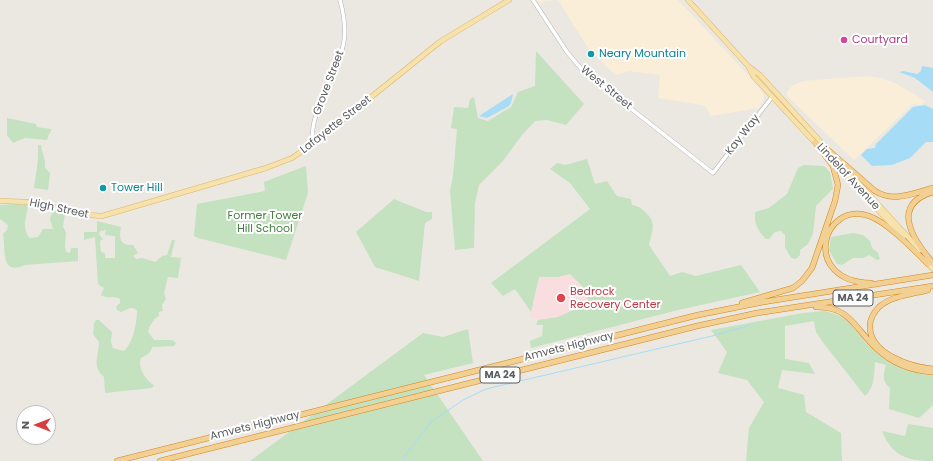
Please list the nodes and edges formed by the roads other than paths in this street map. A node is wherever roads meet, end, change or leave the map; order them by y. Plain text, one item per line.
1 (340, 0) edge
2 (508, 0) edge
3 (533, 0) edge
4 (688, 0) edge
5 (748, 66) junction
6 (772, 97) junction
7 (315, 142) junction
8 (815, 142) junction
9 (829, 150) junction
10 (713, 173) joint
11 (933, 188) edge
12 (933, 192) edge
13 (0, 201) edge
14 (94, 216) joint
15 (930, 264) edge
16 (933, 269) edge
17 (933, 275) edge
18 (903, 280) junction
19 (933, 287) edge
20 (773, 311) junction
21 (698, 315) junction
22 (933, 368) edge
23 (933, 372) edge
24 (117, 461) edge
25 (160, 461) edge

1 - 7 street, Grove Street
2 - 7 main road, Lafayette Street
3 - 10 street, West Street
4 - 5 main road
5 - 6 main road, Lindelof Avenue
5 - 9 main road, Lindelof Avenue
6 - 8 main road, Lindelof Avenue
6 - 10 street, Kay Way
7 - 14 main road, Lafayette Street
8 - 15 main road, Lindelof Avenue
8 - 21 highway
9 - 11 highway
9 - 15 main road, Lindelof Avenue
12 - 15 highway
13 - 14 main road, High Street
15 - 16 main road, Lindelof Avenue
15 - 18 highway
17 - 18 highway, Amvets Highway / MA 24
18 - 21 highway, Amvets Highway / MA 24
19 - 20 highway, Amvets Highway / MA 24
19 - 22 highway
20 - 23 highway
20 - 25 highway, Amvets Highway / MA 24
21 - 24 highway, Amvets Highway / MA 24

